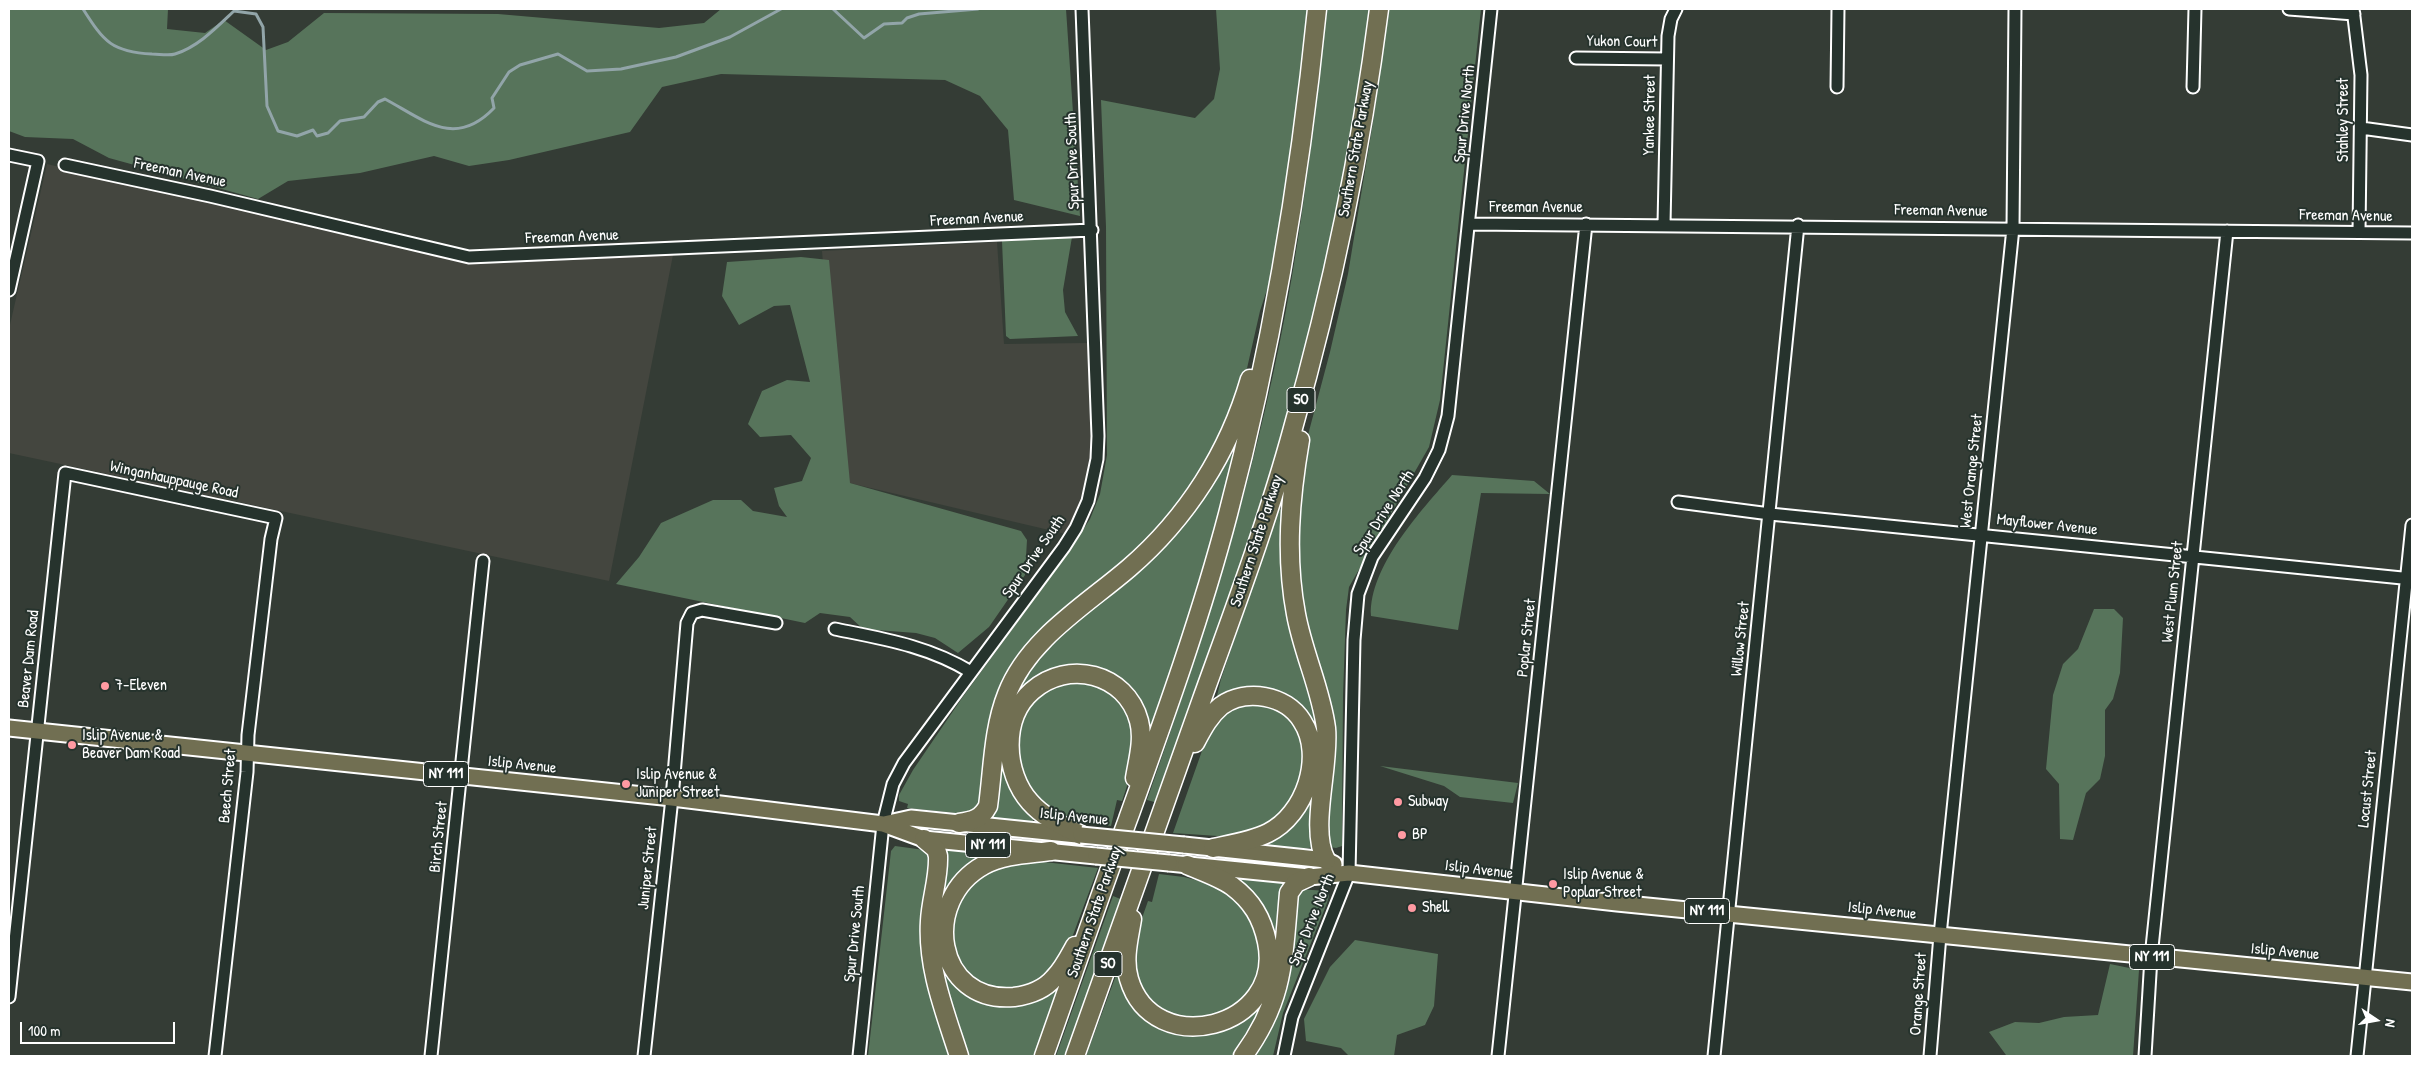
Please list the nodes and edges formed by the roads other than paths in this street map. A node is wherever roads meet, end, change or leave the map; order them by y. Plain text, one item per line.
1 (1082, 9) edge
2 (1317, 9) edge
3 (1378, 9) edge
4 (1491, 9) edge
5 (1676, 9) edge
6 (1838, 9) edge
7 (2014, 9) edge
8 (2195, 9) edge
9 (2289, 9) edge
10 (2354, 12) edge
11 (1576, 58) dead end
12 (1668, 59) junction
13 (1838, 87) dead end
14 (2193, 87) dead end
15 (2361, 128) junction
16 (2412, 134) edge
17 (9, 154) edge
18 (65, 165) dead end
19 (1470, 224) junction
20 (1586, 224) junction
21 (1664, 224) junction
22 (1798, 225) junction
23 (2013, 228) junction
24 (1092, 230) junction
25 (2227, 231) junction
26 (2359, 232) junction
27 (2412, 233) edge
28 (1285, 256) junction
29 (9, 290) edge
30 (1316, 344) junction
31 (65, 473) joint
32 (1678, 502) dead end
33 (1770, 514) junction
34 (276, 518) joint
35 (2412, 525) edge
36 (1982, 534) junction
37 (2193, 557) junction
38 (484, 561) dead end
39 (2409, 579) edge
40 (776, 623) dead end
41 (835, 629) dead end
42 (971, 672) junction
43 (9, 728) edge
44 (37, 731) junction
45 (248, 753) junction
46 (461, 776) junction
47 (1174, 778) junction
48 (672, 798) junction
49 (1127, 821) junction
50 (959, 823) junction
51 (883, 824) junction
52 (1081, 835) junction
53 (924, 839) junction
54 (1214, 848) junction
55 (1051, 851) junction
56 (1326, 860) junction
57 (1187, 865) junction
58 (1141, 871) junction
59 (1349, 873) junction
60 (1309, 877) junction
61 (1516, 892) junction
62 (1096, 908) junction
63 (1729, 913) junction
64 (1940, 935) junction
65 (2151, 957) junction
66 (2365, 978) junction
67 (2412, 982) edge
68 (9, 997) edge
69 (215, 1056) edge
70 (431, 1056) edge
71 (644, 1056) edge
72 (858, 1056) edge
73 (959, 1056) edge
74 (1044, 1056) edge
75 (1075, 1056) edge
76 (1244, 1056) edge
77 (1284, 1056) edge
78 (1498, 1056) edge
79 (1714, 1056) edge
80 (1930, 1056) edge
81 (2145, 1056) edge
82 (2357, 1056) edge

1 - 24 street, Spur Drive South
2 - 28 highway, Southern State Parkway / SO
3 - 30 highway, Southern State Parkway / SO
4 - 19 street, Spur Drive North
5 - 12 street, Yankee Street
6 - 13 street
7 - 23 street, West Orange Street
8 - 14 street
9 - 10 street
10 - 15 street, Stahley Street
11 - 12 street, Yukon Court
12 - 21 street, Yankee Street
15 - 16 street
15 - 26 street, Stahley Street
17 - 29 street
18 - 24 street, Freeman Avenue
19 - 20 street, Freeman Avenue
19 - 59 street, Spur Drive North
20 - 21 street, Freeman Avenue
20 - 61 street, Poplar Street
21 - 22 street, Freeman Avenue
22 - 23 street, Freeman Avenue
22 - 33 street, Willow Street
23 - 25 street, Freeman Avenue
23 - 36 street, West Orange Street
24 - 42 street, Spur Drive South
25 - 26 street, Freeman Avenue
25 - 37 street, West Plum Street
26 - 27 street, Freeman Avenue
28 - 49 highway, Southern State Parkway / SO
28 - 50 highway
30 - 47 highway, Southern State Parkway / SO
30 - 56 highway
31 - 34 street, Winganhauppauge Road
31 - 44 street, Beaver Dam Road
32 - 33 street, Mayflower Avenue
33 - 36 street, Mayflower Avenue
33 - 63 street, Willow Street
34 - 45 street, Beech Street
35 - 39 street, Locust Street
36 - 37 street, Mayflower Avenue
36 - 64 street, West Orange Street
37 - 39 street, Mayflower Avenue
37 - 65 street, West Plum Street
38 - 46 street, Birch Street
39 - 66 street, Locust Street
40 - 48 street, Juniper Street
41 - 42 street
42 - 51 street, Spur Drive South
43 - 44 main road, Islip Avenue / NY 111
44 - 45 main road, Islip Avenue / NY 111
44 - 68 street, Beaver Dam Road
45 - 46 main road, Islip Avenue / NY 111
45 - 69 street, Beech Street
46 - 48 main road, Islip Avenue / NY 111
46 - 70 street, Birch Street
47 - 54 highway
47 - 58 highway, Southern State Parkway / SO
48 - 51 main road, Islip Avenue / NY 111
48 - 71 street, Juniper Street
49 - 52 highway
49 - 62 highway, Southern State Parkway / SO
50 - 51 main road, Islip Avenue / NY 111
50 - 52 main road, Islip Avenue / NY 111
51 - 53 main road, Islip Avenue / NY 111
51 - 72 street, Spur Drive South
52 - 54 main road, Islip Avenue / NY 111, bridge
53 - 55 main road, Islip Avenue / NY 111
53 - 73 highway
54 - 56 main road, Islip Avenue / NY 111
55 - 57 main road, Islip Avenue / NY 111, bridge
55 - 62 highway
56 - 59 main road, Islip Avenue / NY 111
57 - 58 highway
57 - 60 main road, Islip Avenue / NY 111
58 - 75 highway, Southern State Parkway / SO
59 - 60 main road, Islip Avenue / NY 111
59 - 61 main road, Islip Avenue / NY 111
59 - 77 street, Spur Drive North
60 - 76 highway
61 - 63 main road, Islip Avenue / NY 111
61 - 78 street, Poplar Street
62 - 74 highway, Southern State Parkway / SO
63 - 64 main road, Islip Avenue / NY 111
63 - 79 street, Willow Street
64 - 65 main road, Islip Avenue / NY 111
64 - 80 street, Orange Street
65 - 66 main road, Islip Avenue / NY 111
65 - 81 street, West Plum Street
66 - 67 main road, Islip Avenue / NY 111
66 - 82 street, Locust Street

